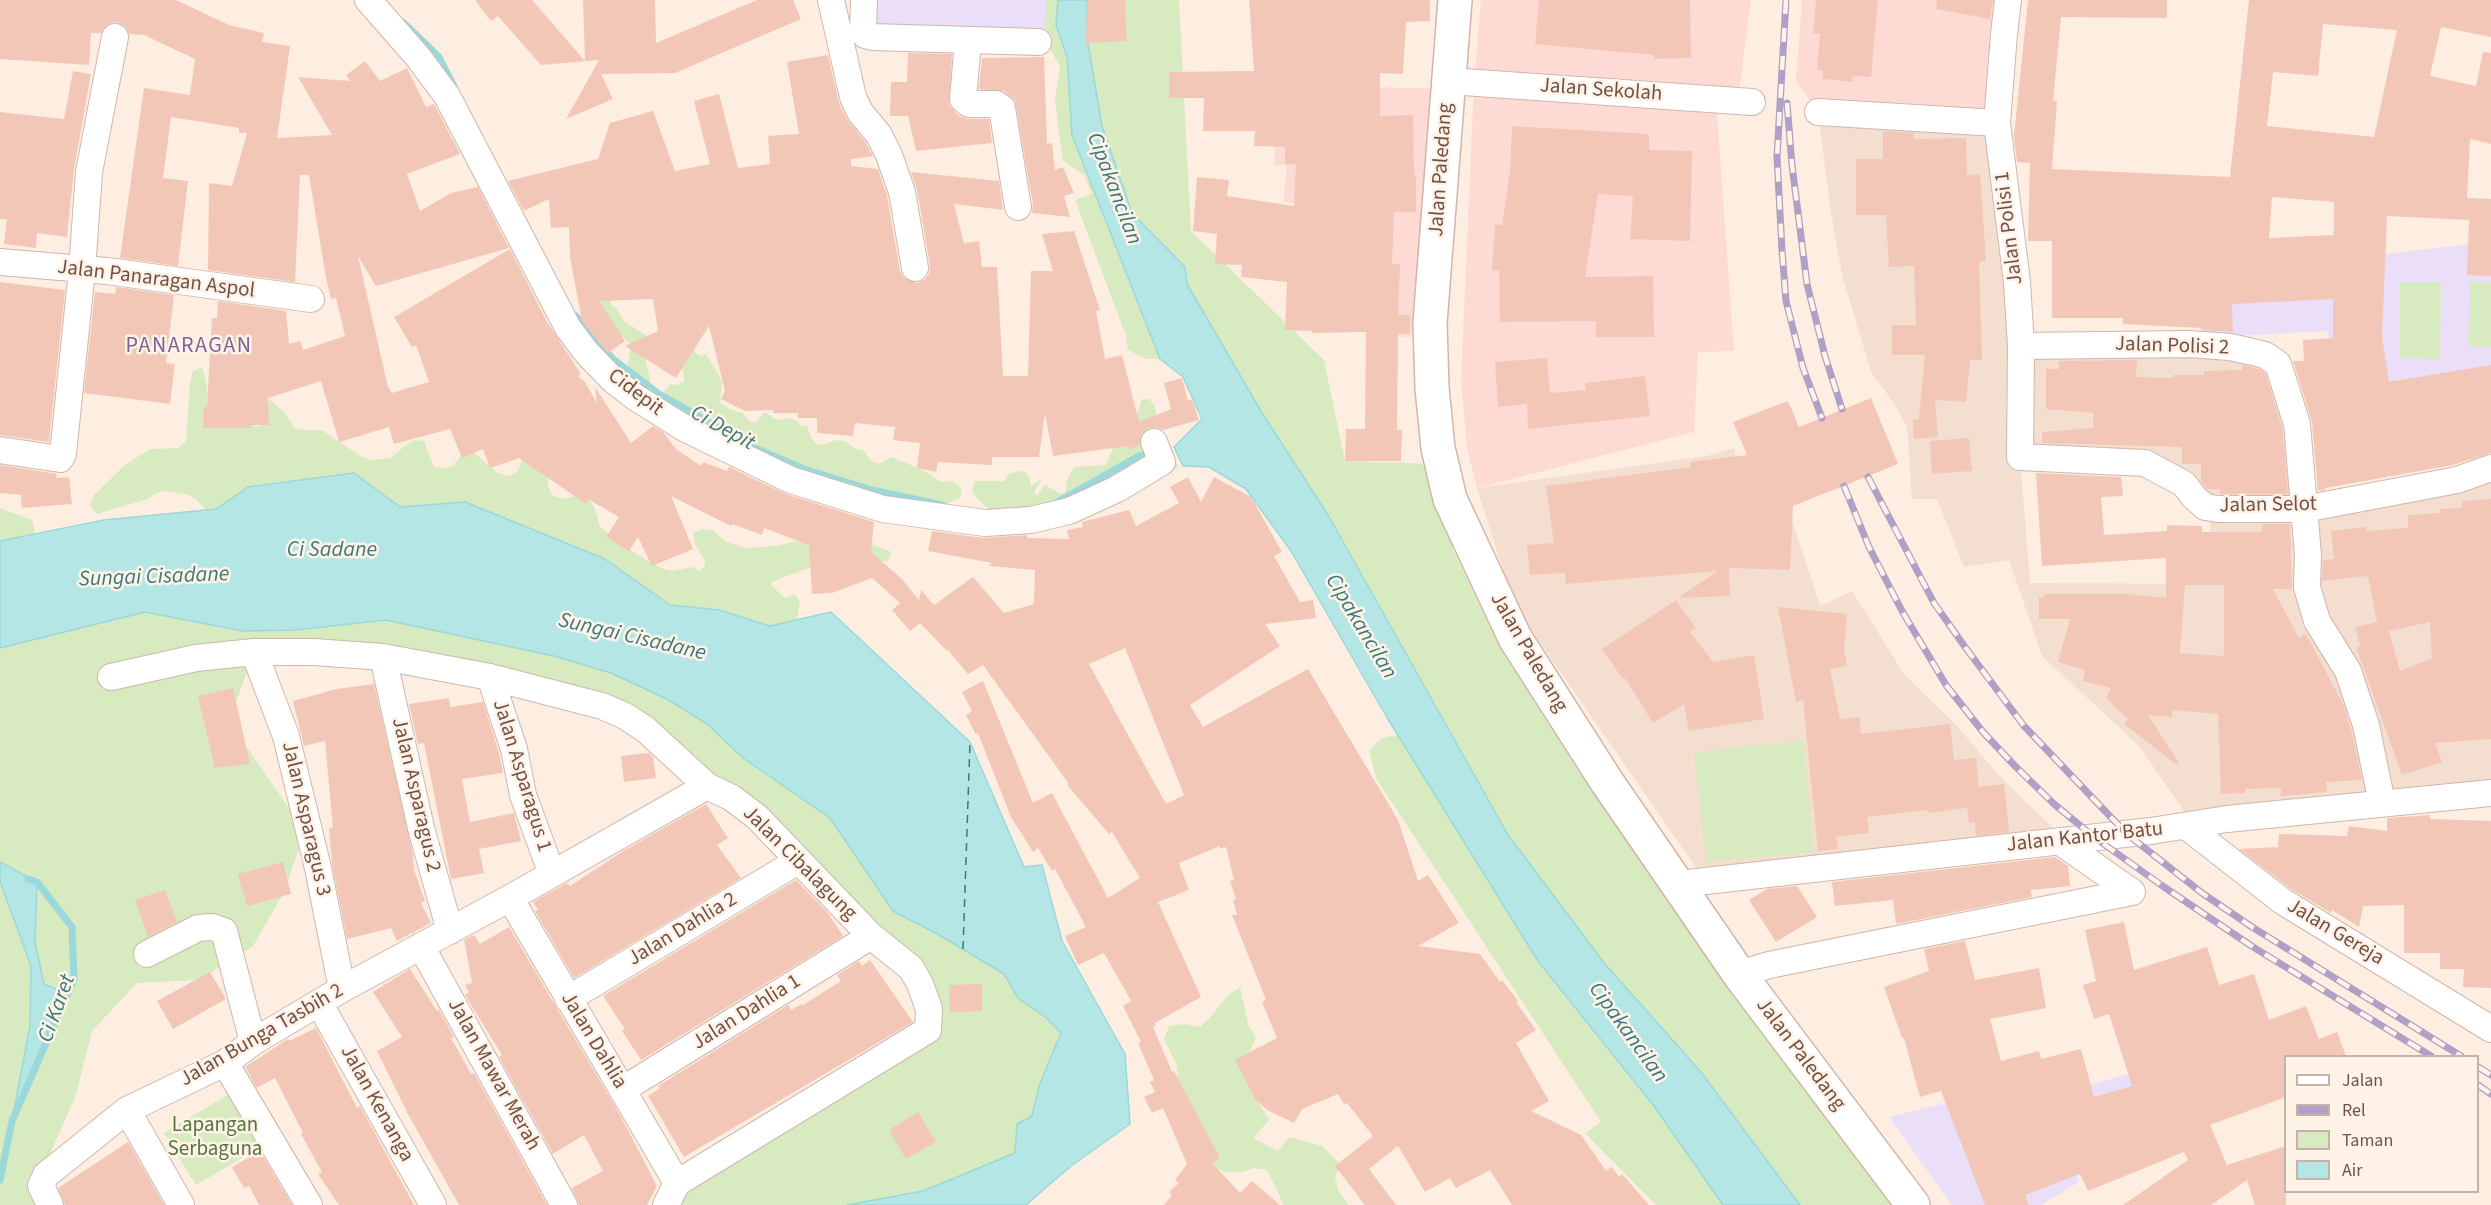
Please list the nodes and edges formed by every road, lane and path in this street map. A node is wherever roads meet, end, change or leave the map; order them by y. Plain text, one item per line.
1 (368, 0) edge
2 (831, 0) edge
3 (864, 0) edge
4 (1455, 0) edge
5 (2008, 0) edge
6 (115, 37) dead end
7 (968, 41) junction
8 (1038, 42) dead end
9 (1449, 81) junction
10 (1752, 102) dead end
11 (1818, 112) dead end
12 (1997, 123) junction
13 (1018, 207) dead end
14 (0, 262) edge
15 (915, 268) dead end
16 (82, 270) junction
17 (311, 299) dead end
18 (2021, 346) junction
19 (1157, 449) dead end
20 (0, 450) edge
21 (2020, 457) joint
22 (2491, 468) edge
23 (2304, 509) junction
24 (254, 652) junction
25 (383, 657) junction
26 (111, 677) dead end
27 (490, 677) junction
28 (707, 786) junction
29 (2491, 793) edge
30 (2382, 803) junction
31 (2186, 826) junction
32 (2060, 841) junction
33 (798, 861) junction
34 (552, 874) junction
35 (1679, 884) junction
36 (510, 898) junction
37 (450, 932) junction
38 (871, 936) junction
39 (421, 946) junction
40 (147, 954) dead end
41 (1739, 974) junction
42 (342, 989) junction
43 (568, 999) junction
44 (319, 1003) junction
45 (2491, 1029) edge
46 (253, 1042) junction
47 (225, 1063) junction
48 (622, 1090) junction
49 (127, 1110) junction
50 (672, 1194) edge
51 (50, 1205) edge
52 (181, 1205) edge
53 (309, 1205) edge
54 (433, 1205) edge
55 (564, 1205) edge
56 (1913, 1205) edge

1 - 19 street, Cidepit
2 - 15 street
3 - 7 street
4 - 9 street, Jalan Paledang
5 - 12 street, Jalan Polisi 1
6 - 16 street
7 - 8 street
7 - 13 street
9 - 10 street, Jalan Sekolah
9 - 35 street, Jalan Paledang
11 - 12 street
12 - 18 street, Jalan Polisi 1
14 - 16 street, Jalan Panaragan Aspol
16 - 17 street, Jalan Panaragan Aspol
16 - 20 street
18 - 21 street, Jalan Polisi 1
18 - 23 street, Jalan Polisi 2
21 - 23 street, Jalan Selot
22 - 23 street, Jalan Selot
23 - 30 street, Jalan Polisi 2
24 - 25 street, Jalan Cibalagung
24 - 26 street, Jalan Cibalagung
24 - 42 street, Jalan Asparagus 3
25 - 27 street, Jalan Cibalagung
25 - 37 street, Jalan Asparagus 2
27 - 28 street, Jalan Cibalagung
27 - 34 street, Jalan Asparagus 1
28 - 33 street, Jalan Cibalagung
28 - 34 street, Jalan Bunga Tasbih 2
29 - 30 street, Jalan Kantor Batu
30 - 31 street, Jalan Kantor Batu
31 - 32 street, Jalan Kantor Batu
31 - 45 street, Jalan Gereja
32 - 35 street, Jalan Kantor Batu
32 - 41 street
33 - 38 street, Jalan Cibalagung
33 - 43 street, Jalan Dahlia 2
34 - 36 street, Jalan Bunga Tasbih 2
35 - 41 street, Jalan Paledang
36 - 37 street, Jalan Bunga Tasbih 2
36 - 43 street, Jalan Dahlia
37 - 39 street, Jalan Bunga Tasbih 2
38 - 48 street, Jalan Dahlia 1
38 - 50 street, Jalan Cibalagung
39 - 42 street, Jalan Bunga Tasbih 2
39 - 55 street, Jalan Mawar Merah
40 - 46 street
41 - 56 street, Jalan Paledang
42 - 44 street, Jalan Bunga Tasbih 2
43 - 48 street, Jalan Dahlia
44 - 46 street, Jalan Bunga Tasbih 2
44 - 54 street, Jalan Kenanga
46 - 47 street, Jalan Bunga Tasbih 2
47 - 49 street, Jalan Bunga Tasbih 2
47 - 53 street
48 - 50 street, Jalan Dahlia
49 - 51 street, Jalan Bunga Tasbih 2
49 - 52 street

